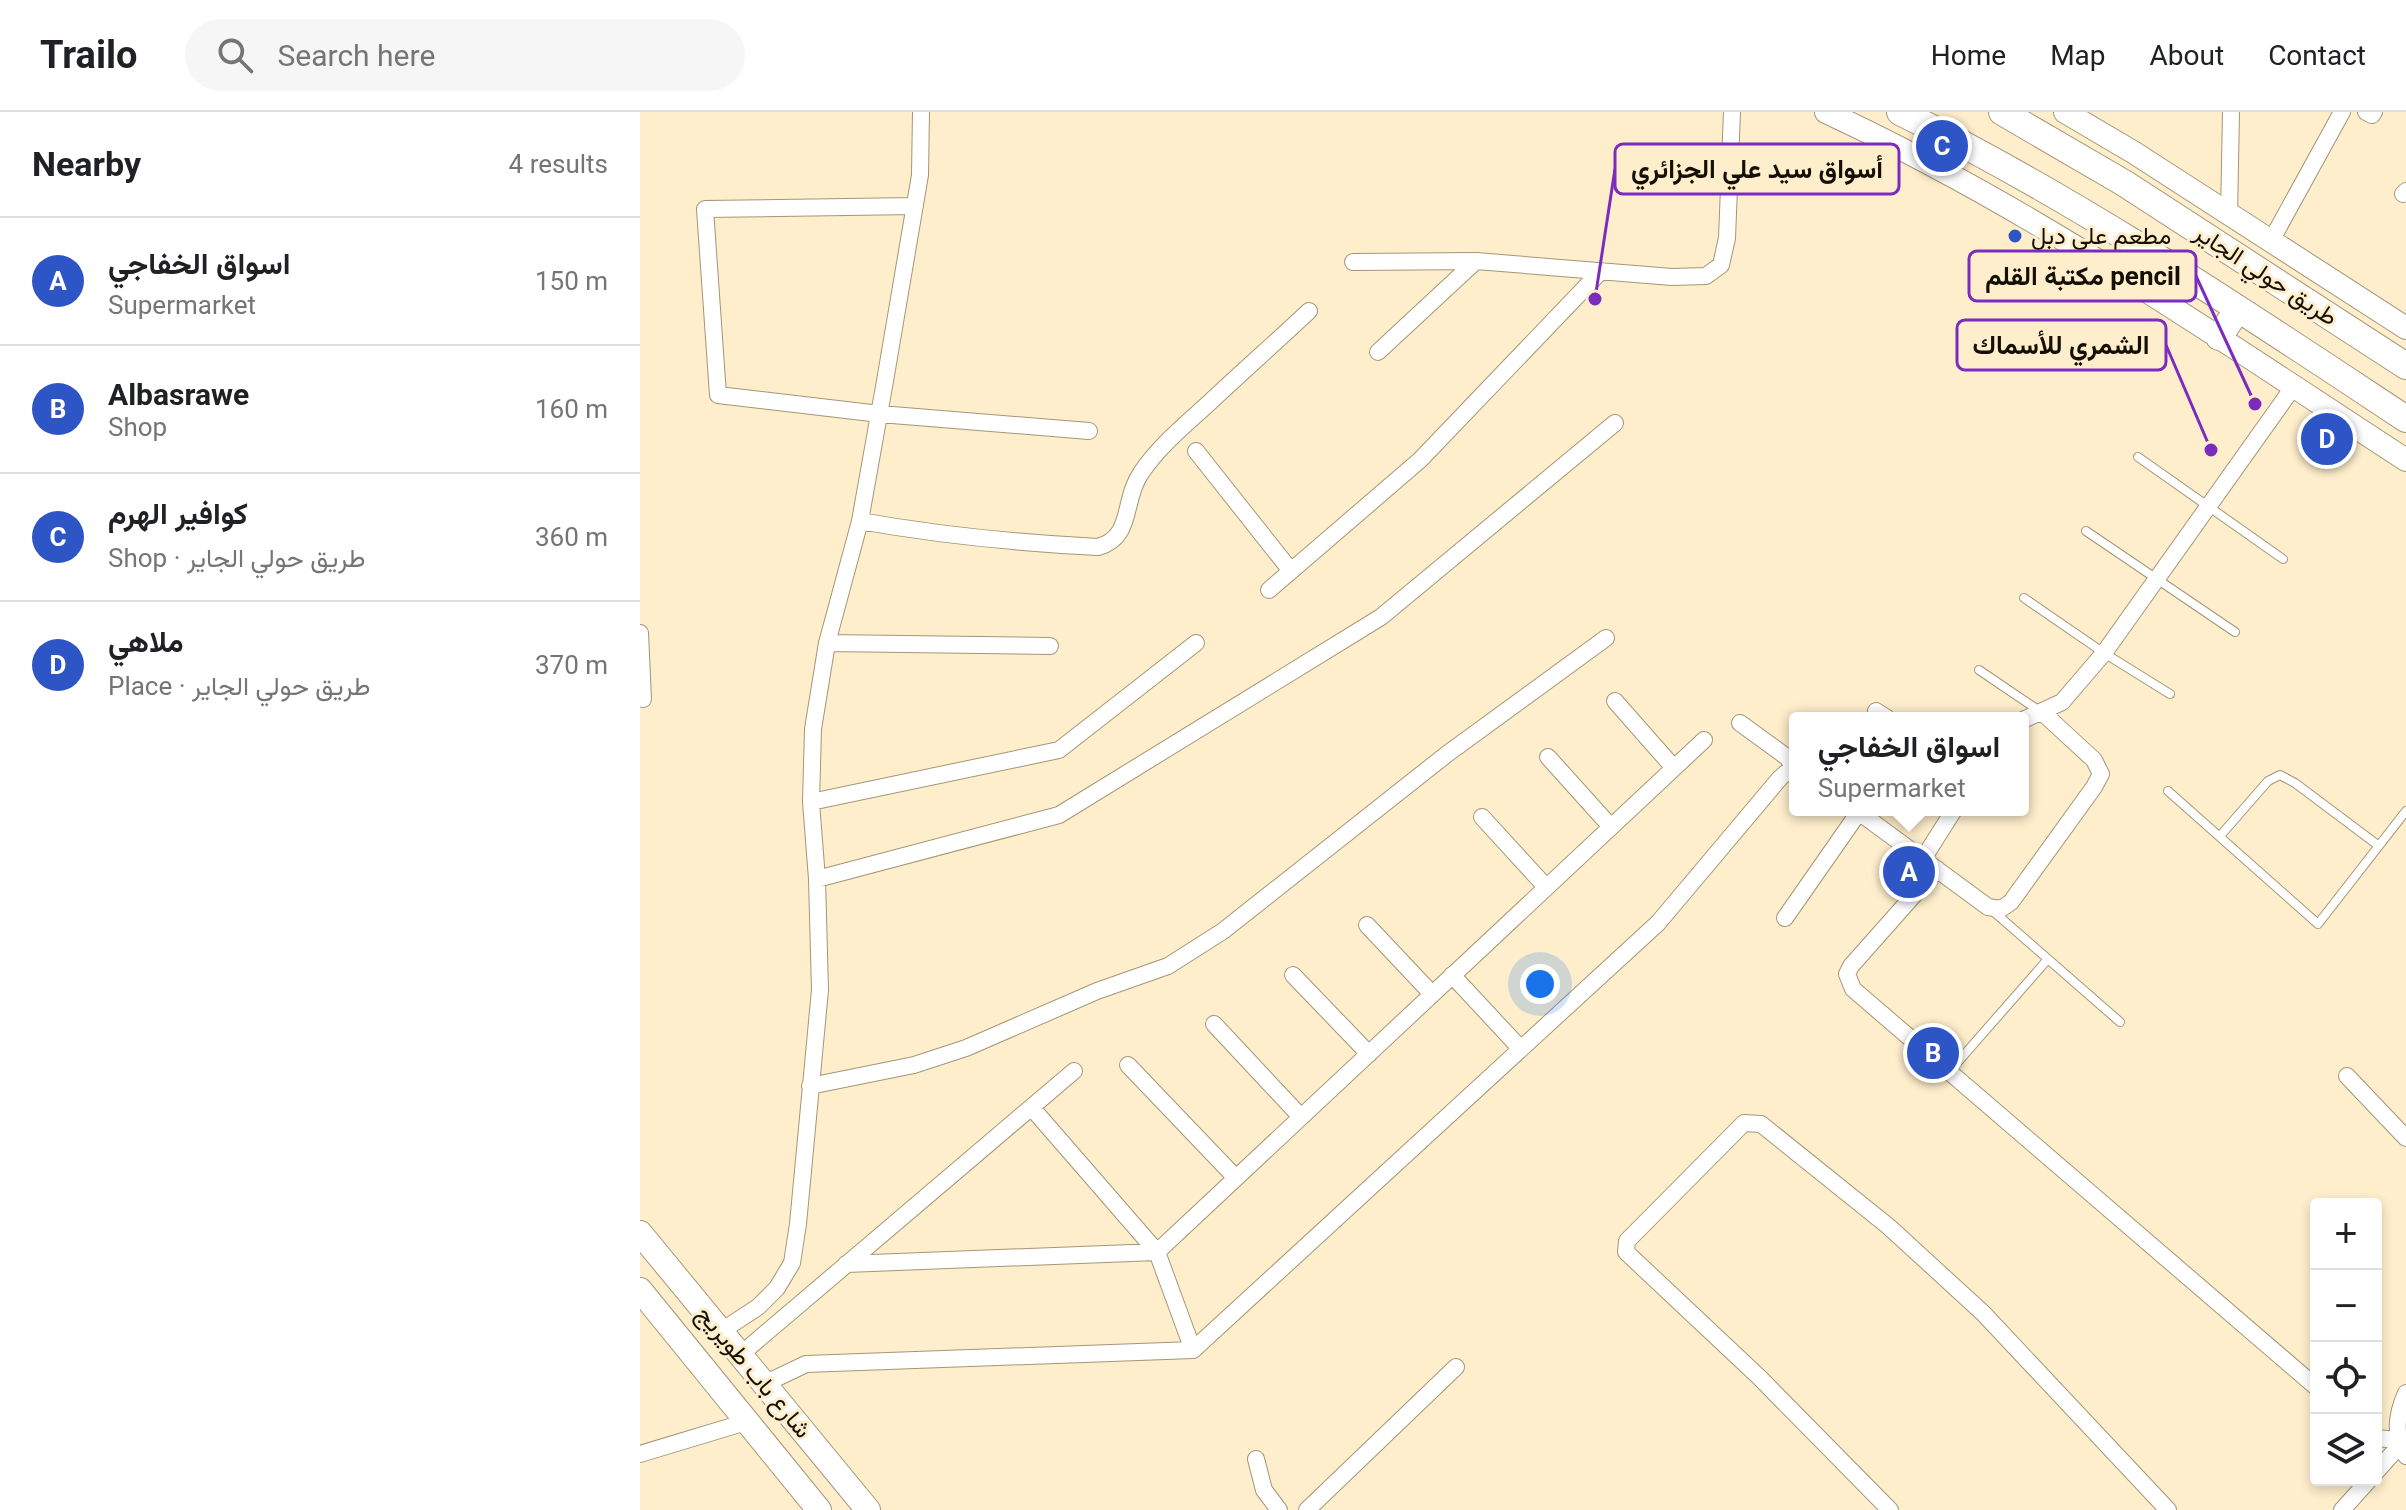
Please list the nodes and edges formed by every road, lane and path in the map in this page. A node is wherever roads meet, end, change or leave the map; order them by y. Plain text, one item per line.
1 (921, 112) edge
2 (1732, 112) edge
3 (1826, 112) edge
4 (1900, 112) edge
5 (2002, 112) edge
6 (2065, 112) edge
7 (2231, 112) edge
8 (2342, 112) edge
9 (2366, 112) edge
10 (2374, 112) edge
11 (915, 206) junction
12 (2229, 216) junction
13 (2271, 241) junction
14 (1476, 261) junction
15 (1353, 262) dead end
16 (1601, 271) junction
17 (2238, 309) junction
18 (1309, 311) dead end
19 (2403, 320) edge
20 (2219, 337) junction
21 (1378, 352) dead end
22 (2406, 366) edge
23 (2294, 386) junction
24 (880, 414) junction
25 (2406, 419) edge
26 (1615, 423) dead end
27 (1089, 431) dead end
28 (1196, 451) dead end
29 (2138, 457) dead end
30 (2406, 460) edge
31 (2208, 507) junction
32 (860, 521) junction
33 (2086, 531) dead end
34 (2283, 559) dead end
35 (1291, 571) junction
36 (2157, 579) junction
37 (1269, 590) dead end
38 (2024, 598) dead end
39 (2235, 632) dead end
40 (640, 633) edge
41 (1606, 638) dead end
42 (827, 643) junction
43 (1196, 643) dead end
44 (1050, 646) dead end
45 (2104, 653) junction
46 (1979, 670) dead end
47 (2170, 694) dead end
48 (643, 699) dead end
49 (1615, 701) dead end
50 (2043, 713) junction
51 (2029, 718) edge
52 (1740, 723) dead end
53 (1704, 740) dead end
54 (1548, 757) dead end
55 (1789, 760) edge
56 (1674, 768) junction
57 (1789, 773) edge
58 (2168, 791) dead end
59 (811, 802) junction
60 (2406, 811) edge
61 (1855, 816) edge
62 (1865, 816) edge
63 (1951, 816) edge
64 (1482, 817) dead end
65 (1611, 827) junction
66 (2220, 836) junction
67 (2379, 846) junction
68 (1930, 864) junction
69 (817, 879) junction
70 (1546, 887) junction
71 (1988, 907) junction
72 (1785, 918) dead end
73 (1367, 925) dead end
74 (2048, 959) junction
75 (1293, 975) dead end
76 (1452, 975) junction
77 (1432, 994) junction
78 (2120, 1022) dead end
79 (1214, 1024) dead end
80 (1520, 1048) junction
81 (1369, 1054) junction
82 (1128, 1065) dead end
83 (1074, 1071) dead end
84 (1949, 1072) junction
85 (2347, 1076) dead end
86 (810, 1086) junction
87 (1032, 1108) junction
88 (1301, 1117) junction
89 (2406, 1138) edge
90 (1236, 1178) junction
91 (640, 1233) edge
92 (1157, 1252) junction
93 (846, 1264) junction
94 (640, 1290) edge
95 (720, 1332) junction
96 (689, 1350) junction
97 (1193, 1350) junction
98 (740, 1355) junction
99 (1456, 1367) dead end
100 (761, 1380) junction
101 (2310, 1382) edge
102 (2406, 1393) edge
103 (731, 1403) junction
104 (746, 1422) junction
105 (2382, 1439) edge
106 (2401, 1447) edge
107 (640, 1454) edge
108 (1256, 1459) dead end
109 (2382, 1466) edge
110 (2364, 1486) edge
111 (819, 1510) edge
112 (868, 1510) edge
113 (1279, 1510) edge
114 (1307, 1510) edge
115 (1890, 1510) edge
116 (2168, 1510) edge
117 (2342, 1510) edge

1 - 11 street
2 - 16 street
3 - 20 main road
4 - 17 highway, طريق حولي الجاير
5 - 22 highway, طريق حولي الجاير
6 - 12 main road
7 - 12 street
8 - 13 street
9 - 10 street
11 - 24 street
11 - 24 street
12 - 13 main road
13 - 19 main road
14 - 15 street
14 - 16 street
14 - 21 street
16 - 35 street
17 - 20 highway
17 - 25 highway, طريق حولي الجاير
18 - 32 street
20 - 23 main road
23 - 30 main road
23 - 31 street
24 - 27 street
24 - 32 street
26 - 69 street
28 - 35 street
29 - 31 lane
31 - 34 lane
31 - 36 street
32 - 42 street
33 - 36 lane
35 - 37 street
36 - 39 lane
36 - 45 street
38 - 45 lane
40 - 48 street
41 - 86 street
42 - 44 street
42 - 59 street
43 - 59 street
45 - 47 lane
45 - 50 street
46 - 50 lane
49 - 56 street
50 - 51 street
50 - 71 street
52 - 55 street
53 - 56 street
54 - 65 street
56 - 65 street
57 - 80 street
58 - 66 lane
59 - 69 street
60 - 67 lane
61 - 72 street
62 - 68 street
63 - 68 street
64 - 70 street
65 - 70 street
66 - 67 lane
66 - 67 lane
68 - 71 street
68 - 84 street
69 - 86 street
70 - 76 street
71 - 74 lane
73 - 77 street
74 - 78 lane
74 - 84 lane
75 - 81 street
76 - 77 street
76 - 80 street
77 - 81 street
79 - 88 street
80 - 97 street
81 - 88 street
82 - 90 street
83 - 87 street
84 - 101 street
85 - 89 street
86 - 95 street
87 - 92 street
87 - 93 street
88 - 90 street
90 - 92 street
91 - 95 main road, شارع باب طويريج
92 - 93 street
92 - 97 street
93 - 98 street
94 - 96 main road, شارع باب طويريج
95 - 96 main road
95 - 98 main road, شارع باب طويريج
96 - 103 main road, شارع باب طويريج
97 - 100 street
98 - 100 main road, شارع باب طويريج
99 - 114 street
100 - 103 main road
100 - 112 main road, شارع باب طويريج
102 - 106 street
103 - 104 main road, شارع باب طويريج
104 - 107 street
104 - 111 main road, شارع باب طويريج
105 - 106 street
106 - 109 street
108 - 113 street
110 - 117 street
115 - 116 street

